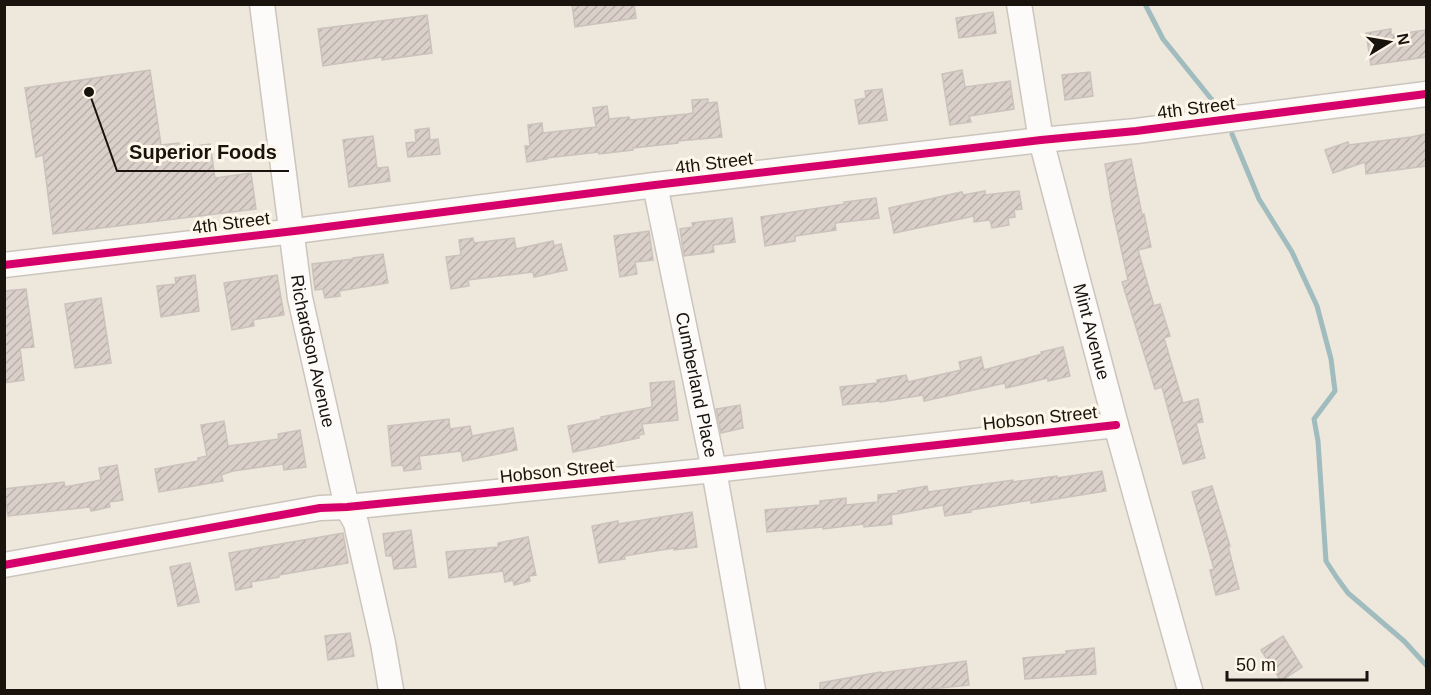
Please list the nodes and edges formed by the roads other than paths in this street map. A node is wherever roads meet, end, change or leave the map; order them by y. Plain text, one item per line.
1 (262, 4) edge
2 (1019, 4) edge
3 (1426, 94) edge
4 (1041, 140) junction
5 (655, 184) junction
6 (291, 231) junction
7 (4, 265) edge
8 (1116, 425) junction
9 (714, 470) junction
10 (347, 507) junction
11 (4, 565) edge
12 (391, 690) edge
13 (753, 690) edge
14 (1190, 690) edge

1 - 6 street, Richardson Avenue
2 - 4 street, Mint Avenue
3 - 4 street, 4th Street
4 - 5 street, 4th Street
4 - 8 street, Mint Avenue
5 - 6 street, 4th Street
5 - 9 street, Cumberland Place
6 - 7 street, 4th Street
6 - 10 street, Richardson Avenue
8 - 9 street, Hobson Street
8 - 14 street, Mint Avenue
9 - 10 street, Hobson Street
9 - 13 street, Cumberland Place
10 - 11 street, Hobson Street
10 - 12 street, Richardson Avenue

